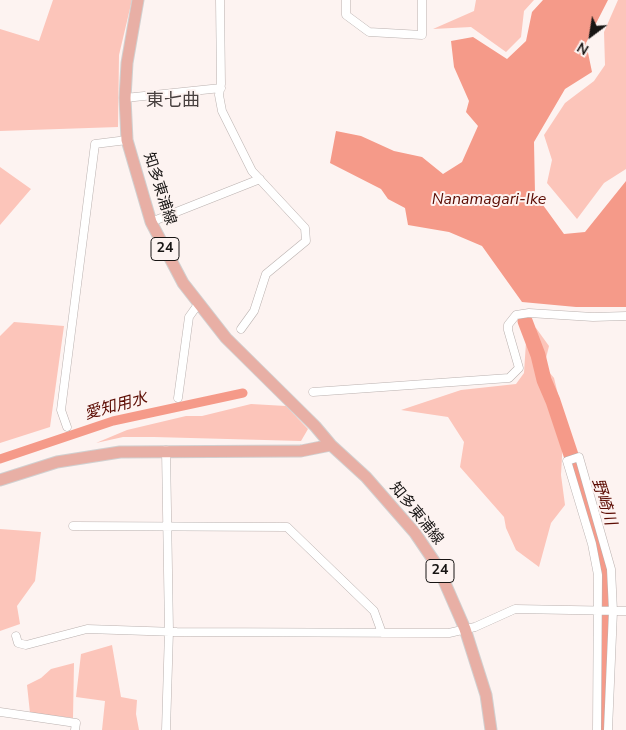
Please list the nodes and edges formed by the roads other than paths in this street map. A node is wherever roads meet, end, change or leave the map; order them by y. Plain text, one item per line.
1 (138, 0) edge
2 (220, 0) edge
3 (346, 0) edge
4 (422, 0) edge
5 (221, 88) junction
6 (125, 98) junction
7 (127, 140) junction
8 (260, 179) junction
9 (151, 222) junction
10 (199, 303) junction
11 (626, 316) edge
12 (241, 329) dead end
13 (313, 392) dead end
14 (178, 398) dead end
15 (67, 427) dead end
16 (331, 444) junction
17 (166, 450) junction
18 (0, 480) edge
19 (73, 526) dead end
20 (167, 527) junction
21 (598, 611) junction
22 (611, 611) junction
23 (626, 611) edge
24 (465, 629) junction
25 (169, 631) junction
26 (382, 633) junction
27 (16, 636) dead end
28 (0, 712) edge
29 (75, 730) edge
30 (166, 730) edge
31 (491, 730) edge
32 (597, 730) edge
33 (608, 730) edge

1 - 6 main road, 知多東浦線 / 24
2 - 5 street
3 - 4 street
5 - 6 street
5 - 8 street
6 - 7 main road, 知多東浦線 / 24
7 - 9 main road, 知多東浦線 / 24
7 - 15 street
8 - 9 street
8 - 12 street
9 - 10 main road, 知多東浦線 / 24
10 - 14 street
10 - 16 main road, 知多東浦線 / 24
11 - 13 street
16 - 17 main road
16 - 24 main road, 知多東浦線 / 24
17 - 18 main road
17 - 20 street
19 - 20 street
20 - 25 street
20 - 26 street
21 - 22 street
21 - 22 street
21 - 24 street
21 - 32 street
22 - 23 street
22 - 33 street
24 - 26 street
24 - 31 main road, 知多東浦線 / 24
25 - 26 street
25 - 27 street
25 - 30 street
28 - 29 street

